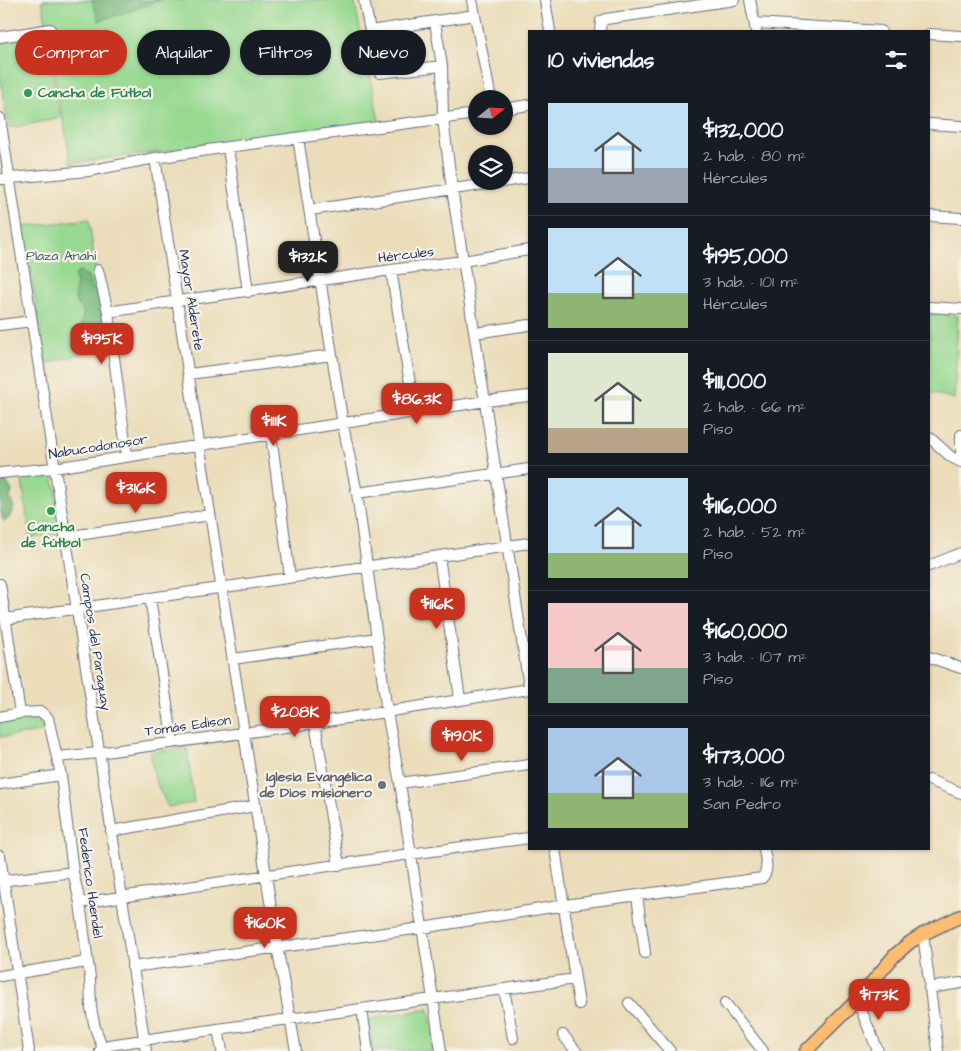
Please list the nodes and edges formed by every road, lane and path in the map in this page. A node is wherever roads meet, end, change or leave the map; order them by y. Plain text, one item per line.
1 (364, 0) edge
2 (472, 0) edge
3 (545, 0) edge
4 (734, 0) edge
5 (750, 0) edge
6 (475, 15) junction
7 (435, 22) junction
8 (600, 26) edge
9 (756, 27) edge
10 (50, 29) dead end
11 (370, 30) edge
12 (377, 30) edge
13 (550, 30) edge
14 (850, 30) edge
15 (930, 34) edge
16 (961, 36) edge
17 (0, 37) edge
18 (442, 66) junction
19 (426, 68) edge
20 (489, 90) edge
21 (528, 105) edge
22 (513, 108) edge
23 (468, 115) edge
24 (0, 118) edge
25 (443, 119) junction
26 (930, 124) edge
27 (961, 126) edge
28 (298, 138) junction
29 (228, 147) junction
30 (155, 158) junction
31 (528, 178) edge
32 (5, 179) edge
33 (452, 189) junction
34 (310, 210) junction
35 (930, 216) edge
36 (961, 218) edge
37 (528, 250) edge
38 (463, 261) junction
39 (98, 270) dead end
40 (391, 270) junction
41 (320, 280) junction
42 (248, 292) junction
43 (178, 300) junction
44 (930, 307) edge
45 (961, 309) edge
46 (108, 312) junction
47 (32, 321) junction
48 (0, 325) edge
49 (528, 325) edge
50 (475, 332) junction
51 (332, 355) junction
52 (189, 374) junction
53 (528, 396) edge
54 (486, 401) junction
55 (415, 412) junction
56 (344, 425) junction
57 (271, 435) junction
58 (961, 435) edge
59 (930, 438) edge
60 (200, 446) junction
61 (127, 456) junction
62 (961, 457) edge
63 (54, 468) junction
64 (528, 469) edge
65 (0, 473) edge
66 (497, 474) junction
67 (357, 493) junction
68 (210, 516) junction
69 (65, 537) junction
70 (528, 543) edge
71 (507, 546) junction
72 (961, 553) edge
73 (439, 556) junction
74 (930, 566) edge
75 (366, 567) junction
76 (290, 577) junction
77 (0, 584) edge
78 (221, 589) junction
79 (150, 598) junction
80 (76, 608) junction
81 (5, 619) junction
82 (524, 620) edge
83 (377, 638) junction
84 (930, 657) edge
85 (233, 659) junction
86 (961, 668) edge
87 (528, 674) edge
88 (528, 687) edge
89 (460, 699) junction
90 (20, 712) junction
91 (387, 712) junction
92 (0, 717) edge
93 (315, 723) junction
94 (244, 733) junction
95 (173, 742) junction
96 (98, 753) junction
97 (57, 757) junction
98 (528, 765) edge
99 (61, 775) junction
100 (930, 780) edge
101 (400, 783) junction
102 (0, 784) edge
103 (961, 792) edge
104 (255, 806) junction
105 (111, 831) junction
106 (528, 838) edge
107 (555, 850) edge
108 (764, 850) edge
109 (410, 854) junction
110 (0, 856) edge
111 (339, 865) junction
112 (73, 872) junction
113 (267, 876) junction
114 (2, 881) edge
115 (121, 896) junction
116 (637, 896) junction
117 (80, 903) junction
118 (565, 905) junction
119 (961, 916) edge
120 (422, 928) junction
121 (923, 934) junction
122 (277, 946) junction
123 (645, 953) dead end
124 (87, 962) junction
125 (132, 967) junction
126 (17, 973) junction
127 (0, 976) edge
128 (575, 979) junction
129 (961, 983) edge
130 (929, 988) junction
131 (504, 989) junction
132 (433, 1000) junction
133 (857, 1000) junction
134 (629, 1003) dead end
135 (725, 1003) dead end
136 (578, 1004) dead end
137 (362, 1009) junction
138 (290, 1018) junction
139 (218, 1028) junction
140 (562, 1035) dead end
141 (513, 1038) dead end
142 (145, 1046) edge
143 (103, 1050) edge
144 (28, 1051) edge
145 (222, 1051) edge
146 (296, 1051) edge
147 (368, 1051) edge
148 (441, 1051) edge
149 (576, 1051) edge
150 (670, 1051) edge
151 (763, 1051) edge
152 (806, 1051) edge
153 (878, 1051) edge
154 (938, 1051) edge

1 - 11 street
2 - 6 street
3 - 13 street
4 - 8 street
5 - 9 street
6 - 7 street
6 - 20 street
7 - 12 street
7 - 18 street
9 - 14 street
10 - 17 street
15 - 16 street
18 - 19 street
18 - 25 street
21 - 22 street
23 - 25 street
24 - 32 street, Campos del Paraguay
25 - 28 street
25 - 33 street
26 - 27 street
28 - 29 street
28 - 34 street
29 - 30 street
29 - 42 street
30 - 32 street
30 - 43 street, Mayor Alderete
31 - 33 street
32 - 47 street, Campos del Paraguay
33 - 34 street
33 - 38 street
34 - 41 street
35 - 36 street
37 - 38 street, Hércules
38 - 40 street, Hércules
38 - 50 street
39 - 46 street
40 - 41 street, Hércules
40 - 55 street
41 - 42 street, Hércules
41 - 51 street
42 - 43 street, Hércules
43 - 46 street, Hércules
43 - 52 street, Mayor Alderete
44 - 45 street
46 - 61 street
47 - 48 street
47 - 63 street, Campos del Paraguay
49 - 50 street
50 - 54 street
51 - 52 street
51 - 56 street
52 - 60 street, Mayor Alderete
53 - 54 street, Nabucodonosor
54 - 55 street, Nabucodonosor
54 - 66 street
55 - 56 street, Nabucodonosor
56 - 57 street, Nabucodonosor
56 - 67 street
57 - 60 street, Nabucodonosor
57 - 76 street
58 - 62 street
59 - 62 street
60 - 61 street, Nabucodonosor
60 - 68 street, Mayor Alderete
61 - 63 street, Nabucodonosor
63 - 65 street, Nabucodonosor
63 - 69 street, Campos del Paraguay
64 - 66 street
66 - 67 street
66 - 71 street
67 - 75 street
68 - 69 street
68 - 78 street, Mayor Alderete
69 - 80 street, Campos del Paraguay
70 - 71 street
71 - 73 street
71 - 82 street
72 - 74 street
73 - 75 street
73 - 89 street
75 - 76 street
75 - 83 street
76 - 78 street
77 - 81 street
78 - 79 street
78 - 85 street, Mayor Alderete
79 - 80 street
79 - 95 street
80 - 81 street
80 - 96 street, Campos del Paraguay
81 - 90 street
82 - 87 street
83 - 85 street
83 - 91 street
84 - 86 street
85 - 94 street, Mayor Alderete
88 - 89 street, Tomás Edison
89 - 91 street, Tomás Edison
90 - 92 street
90 - 97 street, Federico Haendel
91 - 93 street, Tomás Edison
91 - 101 street
93 - 94 street, Tomás Edison
93 - 111 street
94 - 95 street, Tomás Edison
94 - 104 street, Mayor Alderete
95 - 96 street, Tomás Edison
96 - 97 street, Tomás Edison
96 - 105 street, Campos del Paraguay
97 - 99 street, Federico Haendel
98 - 101 street
99 - 102 street
99 - 112 street, Federico Haendel
100 - 103 street
101 - 109 street
104 - 105 street
104 - 113 street, Mayor Alderete
105 - 115 street, Campos del Paraguay
106 - 109 street
107 - 118 street
108 - 116 street
109 - 111 street
109 - 120 street
110 - 114 street
111 - 113 street
112 - 114 street
112 - 117 street, Federico Haendel
113 - 115 street
113 - 122 street, Mayor Alderete
114 - 126 street
115 - 117 street
115 - 125 street, Campos del Paraguay
116 - 118 street
116 - 123 street
117 - 124 street, Federico Haendel
118 - 120 street
118 - 128 street
119 - 121 main road
120 - 122 street
120 - 132 street
121 - 130 street
121 - 133 main road
122 - 125 street
122 - 138 street, Mayor Alderete
124 - 126 street
124 - 143 street, Federico Haendel
125 - 142 street, Campos del Paraguay
126 - 127 street
126 - 144 street
128 - 131 street
128 - 136 street
129 - 130 street
130 - 154 street
131 - 132 street
131 - 141 street
132 - 137 street
132 - 148 street
133 - 152 main road
133 - 153 street
134 - 150 street
135 - 151 street
137 - 138 street
137 - 147 street
138 - 139 street
138 - 146 street, Mayor Alderete
139 - 142 street
139 - 145 street
140 - 149 street
142 - 143 street

